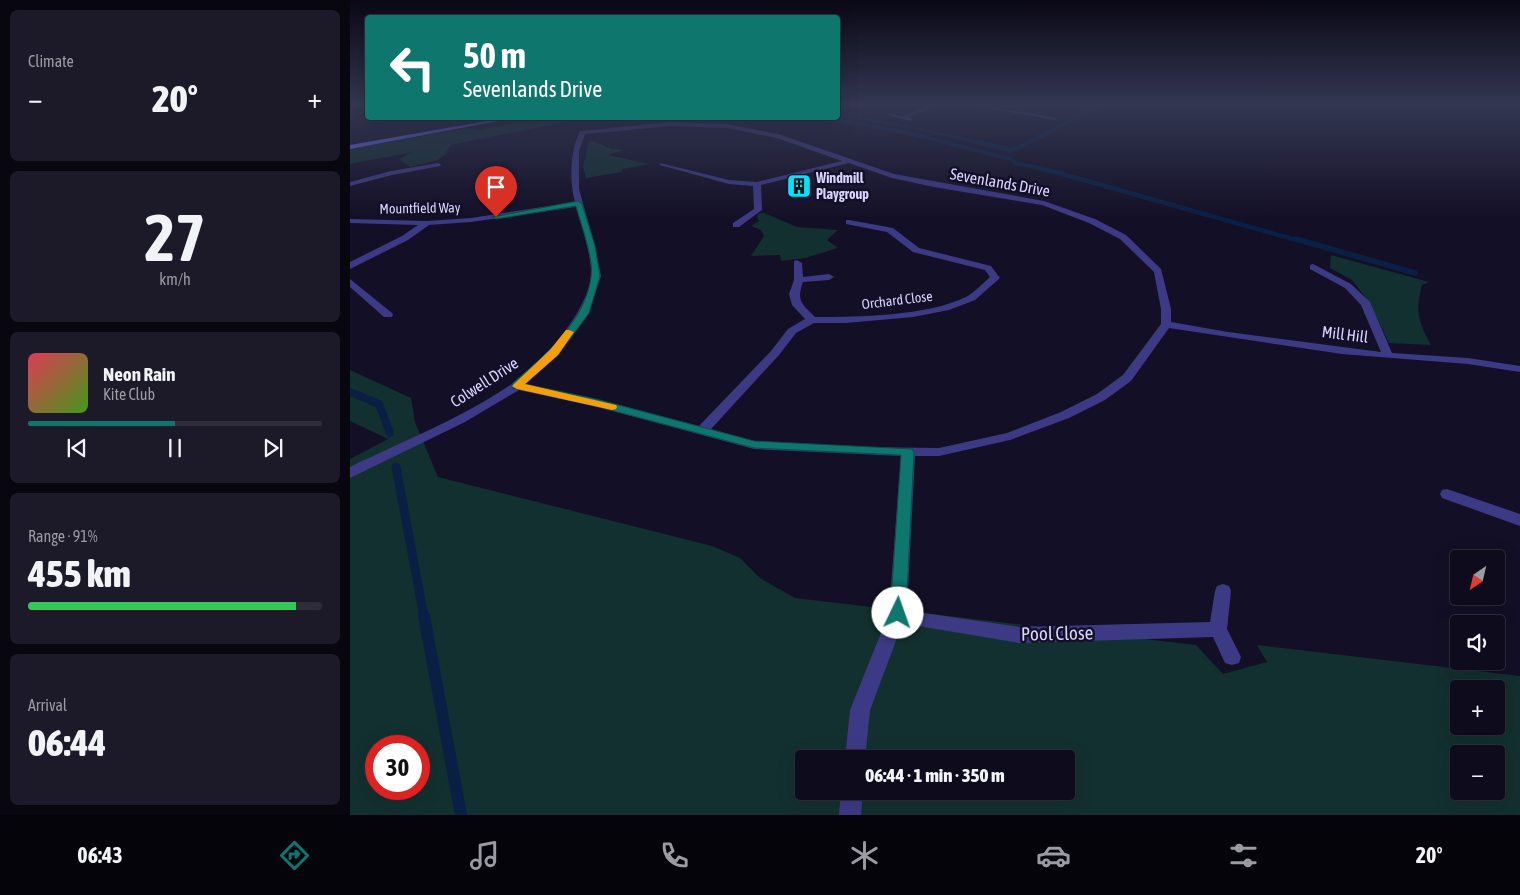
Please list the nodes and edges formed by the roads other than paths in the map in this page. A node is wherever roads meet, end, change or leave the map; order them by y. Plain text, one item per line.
1 (377, 142) edge
2 (577, 142) edge
3 (797, 142) edge
4 (350, 147) edge
5 (849, 162) junction
6 (662, 164) dead end
7 (438, 165) dead end
8 (350, 184) edge
9 (757, 184) junction
10 (578, 204) junction
11 (350, 221) edge
12 (849, 222) dead end
13 (427, 223) junction
14 (736, 225) dead end
15 (797, 263) dead end
16 (350, 266) edge
17 (1313, 267) dead end
18 (830, 277) dead end
19 (799, 280) junction
20 (350, 282) edge
21 (388, 315) dead end
22 (812, 320) junction
23 (1166, 324) junction
24 (1388, 356) junction
25 (1520, 369) edge
26 (517, 386) junction
27 (702, 431) junction
28 (908, 452) junction
29 (350, 473) edge
30 (1447, 494) dead end
31 (1520, 520) edge
32 (1223, 591) dead end
33 (898, 613) junction
34 (1218, 628) junction
35 (1232, 657) dead end
36 (857, 750) edge
37 (851, 800) edge
38 (850, 815) edge

1 - 4 street
2 - 10 street, Colwell Drive
3 - 5 street, Sevenlands Drive
5 - 9 street
5 - 23 street, Sevenlands Drive
6 - 9 street
7 - 8 street, Mountfield Way
9 - 14 street
10 - 13 street, Mountfield Way
10 - 26 street, Colwell Drive
11 - 13 street, Mountfield Way
12 - 22 street, Orchard Close
13 - 16 street
15 - 19 street
17 - 24 street
18 - 19 street
19 - 22 street
20 - 21 street
22 - 27 street
23 - 24 street, Mill Hill
23 - 28 street
24 - 25 street, Mill Hill
26 - 27 street
26 - 29 street, Colwell Drive
27 - 28 street
28 - 33 street
30 - 31 street
32 - 34 street
33 - 34 street, Pool Close
33 - 36 street
34 - 35 street
37 - 38 street

